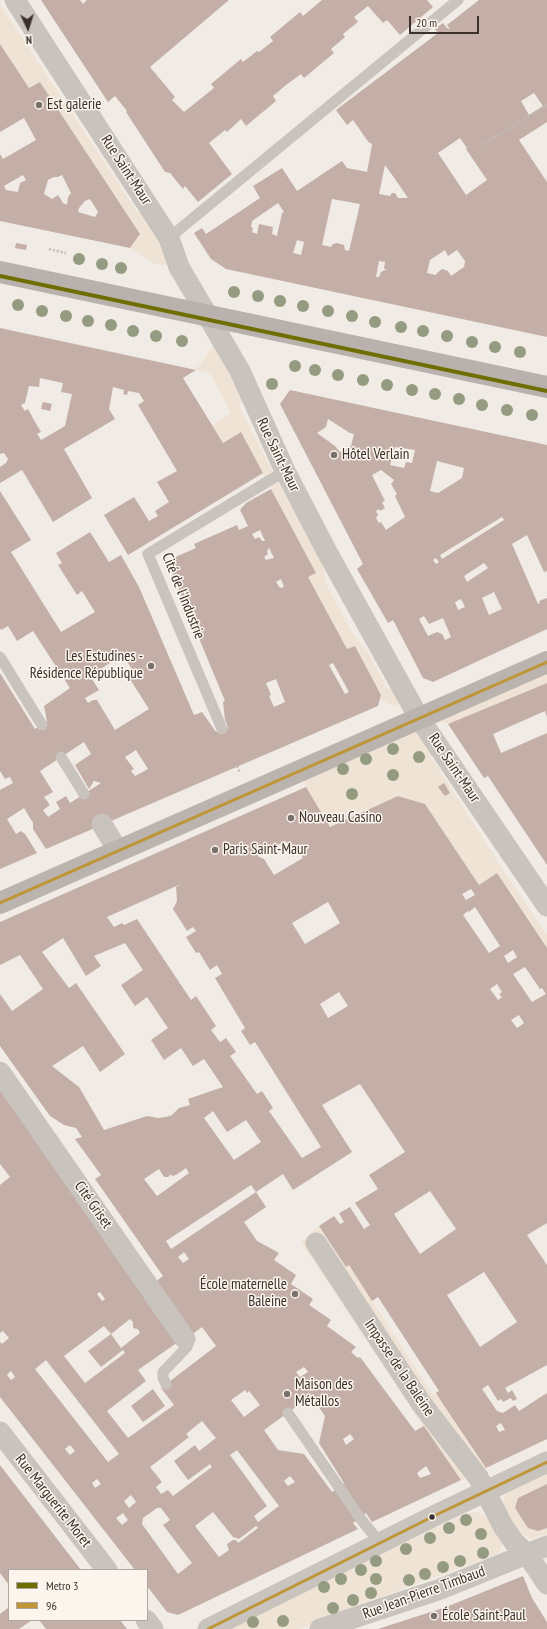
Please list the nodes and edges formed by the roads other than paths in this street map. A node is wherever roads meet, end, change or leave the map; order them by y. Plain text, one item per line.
1 (16, 0) edge
2 (458, 0) edge
3 (169, 238) junction
4 (0, 272) edge
5 (208, 316) junction
6 (547, 387) edge
7 (285, 471) junction
8 (0, 657) edge
9 (547, 662) edge
10 (419, 718) junction
11 (42, 725) dead end
12 (222, 729) dead end
13 (61, 757) dead end
14 (84, 794) dead end
15 (102, 824) dead end
16 (118, 851) junction
17 (0, 903) edge
18 (547, 906) edge
19 (0, 1072) edge
20 (316, 1244) dead end
21 (185, 1339) joint
22 (166, 1384) dead end
23 (288, 1413) dead end
24 (0, 1432) edge
25 (547, 1462) edge
26 (486, 1491) junction
27 (380, 1543) junction
28 (547, 1546) edge
29 (527, 1554) junction
30 (106, 1569) edge
31 (547, 1584) edge
32 (147, 1621) edge
33 (153, 1629) edge
34 (208, 1629) edge
35 (320, 1629) edge

1 - 3 street, Rue Saint-Maur
2 - 3 lane
3 - 5 street, Rue Saint-Maur
4 - 5 main road
5 - 6 main road
5 - 7 street, Rue Saint-Maur
7 - 10 street, Rue Saint-Maur
7 - 12 lane, Cité de l'Industrie
8 - 11 lane
9 - 10 street
10 - 16 street
10 - 18 street, Rue Saint-Maur
13 - 14 lane
15 - 16 street
16 - 17 street
19 - 21 street, Cité Griset
20 - 26 street, Impasse de la Baleine
21 - 22 lane
23 - 27 lane
24 - 30 street, Rue Marguerite Moret
25 - 26 street
26 - 27 street
26 - 29 street, Impasse de la Baleine
27 - 34 street
28 - 29 street, Rue Jean-Pierre Timbaud
29 - 31 street, Impasse de la Baleine
29 - 35 street, Rue Jean-Pierre Timbaud
32 - 33 street

